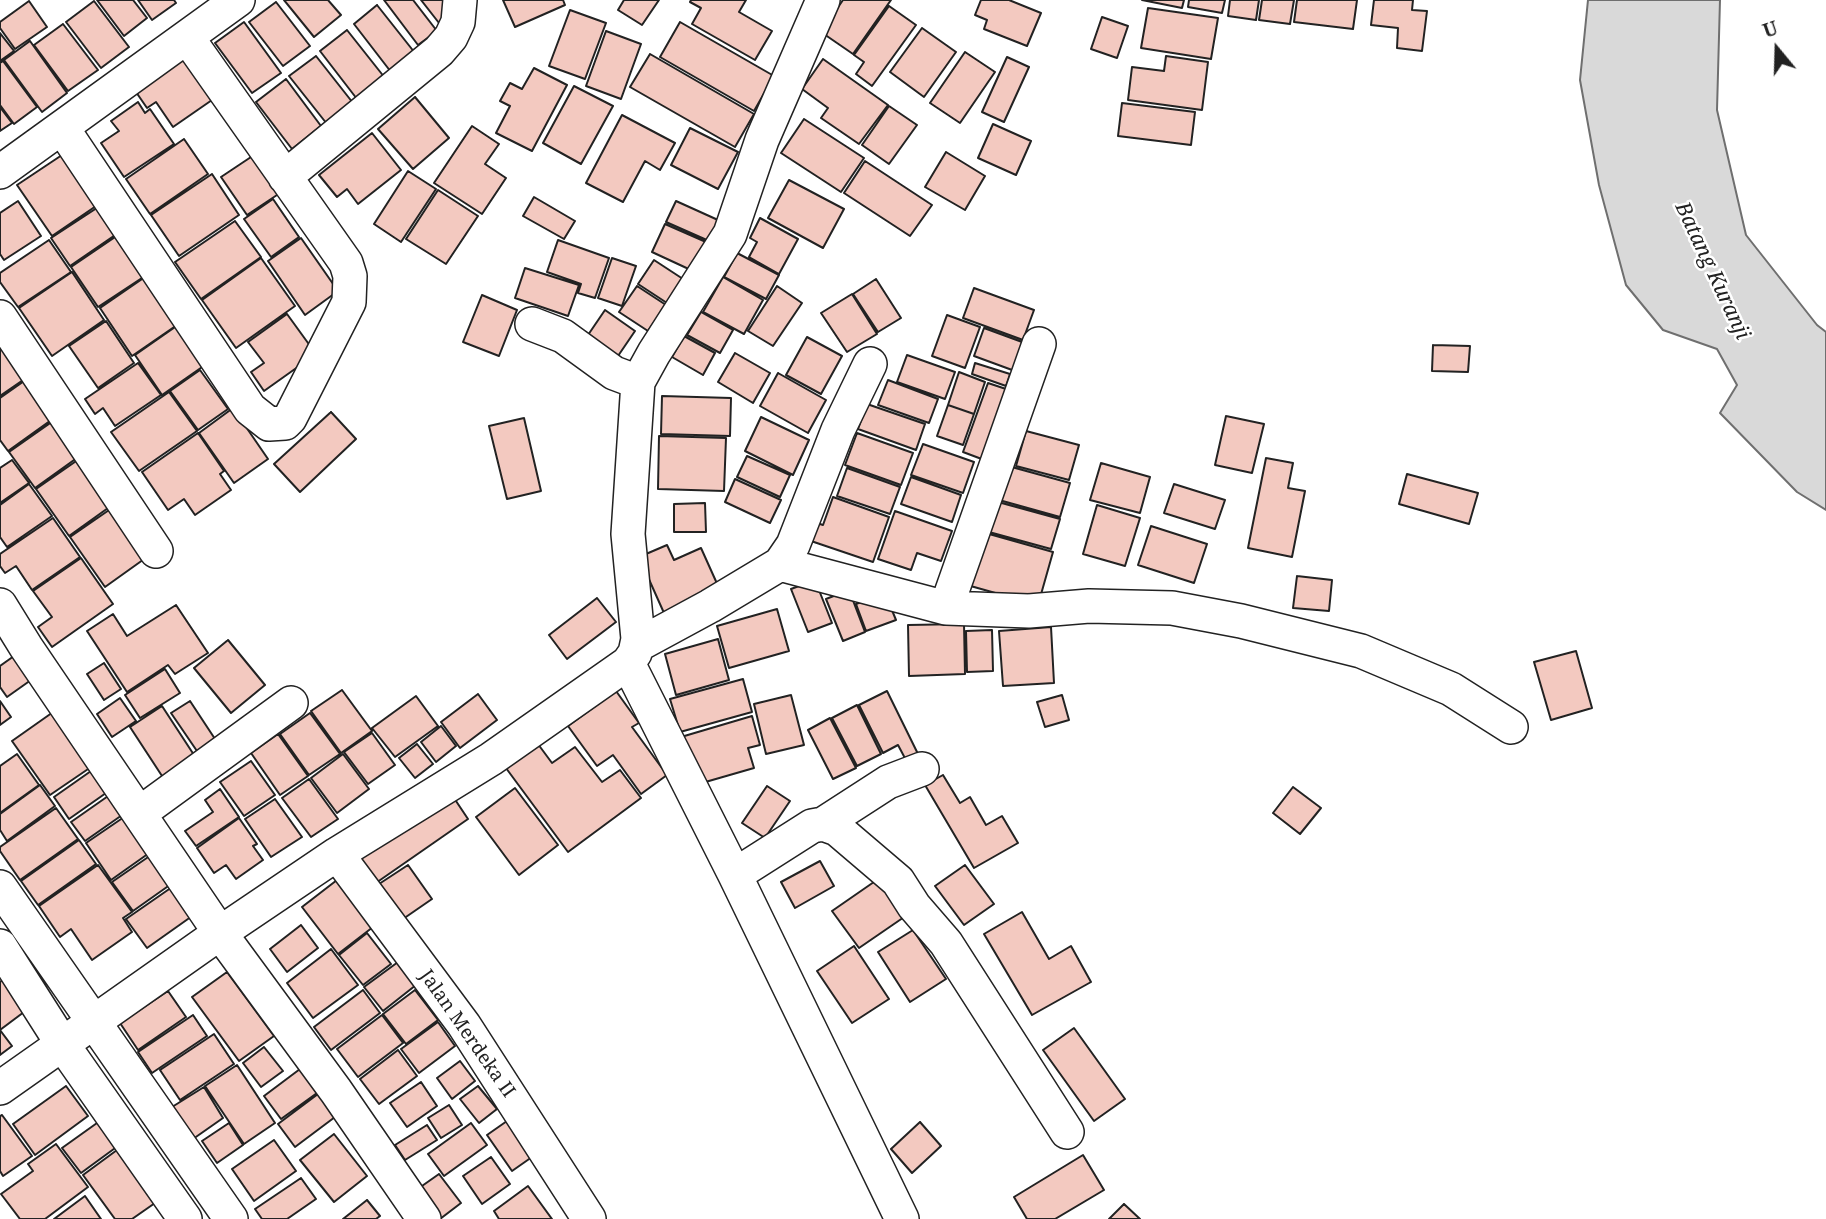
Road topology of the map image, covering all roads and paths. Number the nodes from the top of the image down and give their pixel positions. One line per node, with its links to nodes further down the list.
1 (238, 0): 4 (street)
2 (460, 0): 7 (street)
3 (823, 0): 12 (street)
4 (187, 37): 5 (street); 7 (street)
5 (63, 129): 6 (street); 7 (street)
6 (0, 172)
7 (285, 177)
8 (0, 317): 13 (street)
9 (532, 324): 12 (street)
10 (1040, 344): 16 (street)
11 (870, 364): 14 (street)
12 (638, 382): 17 (street)
13 (156, 551)
14 (780, 564): 16 (street); 17 (street)
15 (0, 605): 21 (street)
16 (946, 608): 19 (street)
17 (633, 654): 23 (street); 24 (street)
18 (291, 703): 21 (street)
19 (1511, 727)
20 (922, 769): 22 (street)
21 (140, 813): 26 (street)
22 (823, 824): 24 (street); 31 (street)
23 (337, 855): 26 (street); 36 (street, Jalan Merdeka II)
24 (735, 875): 37 (street)
25 (3, 899): 28 (street)
26 (220, 933): 28 (street); 35 (street)
27 (0, 946): 29 (street)
28 (95, 1022): 29 (street); 32 (street)
29 (63, 1045): 30 (street); 33 (street)
30 (0, 1088)
31 (1068, 1132)
32 (211, 1189): 33 (street); 34 (street)
33 (183, 1216)
34 (232, 1219)
35 (424, 1219)
36 (589, 1219)
37 (902, 1219)

